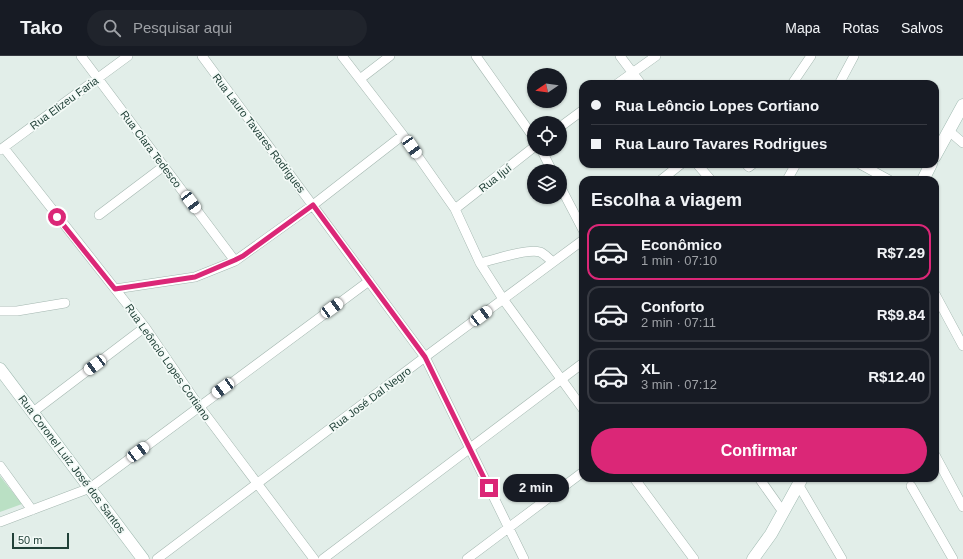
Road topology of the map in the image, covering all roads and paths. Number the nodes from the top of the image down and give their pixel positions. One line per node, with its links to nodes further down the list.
1 (81, 56): 14 (street, Rua Clara Tedesco)
2 (128, 56): 14 (street, Rua Elizeu Faria)
3 (202, 56): 38 (street, Rua Lauro Tavares Rodrigues)
4 (342, 56): 15 (street)
5 (390, 56): 15 (street)
6 (476, 56): 23 (street)
7 (620, 56): 13 (street)
8 (656, 56): 13 (street)
9 (805, 56): 12 (street)
10 (811, 56): 12 (street)
11 (854, 56): 19 (street)
12 (802, 70): 18 (street)
13 (633, 72): 16 (street); 17 (street)
14 (98, 79): 27 (street, Rua Elizeu Faria); 30 (street, Rua Clara Tedesco)
15 (360, 79): 25 (street)
16 (623, 80)
17 (638, 80)
18 (795, 80)
19 (841, 80)
20 (963, 105): 24 (main road)
21 (579, 113): 22 (street)
22 (567, 122)
23 (527, 128)
24 (949, 131): 26 (street); 28 (main road)
25 (403, 135): 38 (street); 39 (street)
26 (963, 143)
27 (2, 149): 47 (street, Rua Leôncio Lopes Cortiano)
28 (939, 149)
29 (527, 152): 39 (street, Rua Ijuí)
30 (164, 166): 40 (street); 43 (street, Rua Clara Tedesco)
31 (676, 168): 34 (street)
32 (700, 168): 35 (street)
33 (867, 168): 36 (street)
34 (665, 176)
35 (708, 176)
36 (882, 176)
37 (567, 199): 41 (street)
38 (313, 205): 43 (street); 46 (street, Rua Lauro Tavares Rodrigues)
39 (455, 209): 45 (street)
40 (99, 215)
41 (579, 222)
42 (579, 243): 44 (street, Rua José Dal Negro)
43 (235, 260): 47 (street)
44 (553, 262): 45 (street); 48 (street, Rua José Dal Negro)
45 (480, 263): 48 (street)
46 (369, 281): 54 (street, Rua Lauro Tavares Rodrigues); 59 (street)
47 (115, 289): 52 (street, Rua Leôncio Lopes Cortiano)
48 (503, 299): 54 (street, Rua José Dal Negro); 57 (street)
49 (939, 301): 53 (street)
50 (65, 303): 51 (street)
51 (0, 311)
52 (144, 327): 59 (street, Rua Leôncio Lopes Cortiano); 60 (street)
53 (963, 346)
54 (425, 357): 61 (street, Rua Lauro Tavares Rodrigues); 69 (street, Rua José Dal Negro)
55 (579, 366): 57 (street)
56 (0, 369): 60 (main road, Rua Coronel Luiz José dos Santos)
57 (560, 379): 58 (street); 61 (street)
58 (579, 404)
59 (199, 406): 69 (street, Rua Leôncio Lopes Cortiano); 71 (street)
60 (33, 412): 71 (main road, Rua Coronel Luiz José dos Santos)
61 (470, 449): 76 (street, Rua Lauro Tavares Rodrigues); 80 (street)
62 (939, 462): 72 (street)
63 (0, 466): 73 (street)
64 (579, 475): 76 (street)
65 (637, 482): 83 (street)
66 (762, 482): 74 (street)
67 (799, 482): 74 (main road)
68 (801, 482): 85 (street)
69 (257, 484): 78 (street, Rua José Dal Negro); 79 (street, Rua Leôncio Lopes Cortiano)
70 (911, 486): 86 (street)
71 (90, 488): 73 (street); 77 (main road, Rua Coronel Luiz José dos Santos)
72 (963, 507)
73 (32, 510): 75 (street)
74 (783, 512): 84 (main road)
75 (0, 522)
76 (509, 528): 81 (street); 82 (street, Rua Lauro Tavares Rodrigues)
77 (143, 559)
78 (157, 559)
79 (314, 559)
80 (323, 559)
81 (467, 559)
82 (524, 559)
83 (694, 559)
84 (753, 559)
85 (842, 559)
86 (953, 559)

